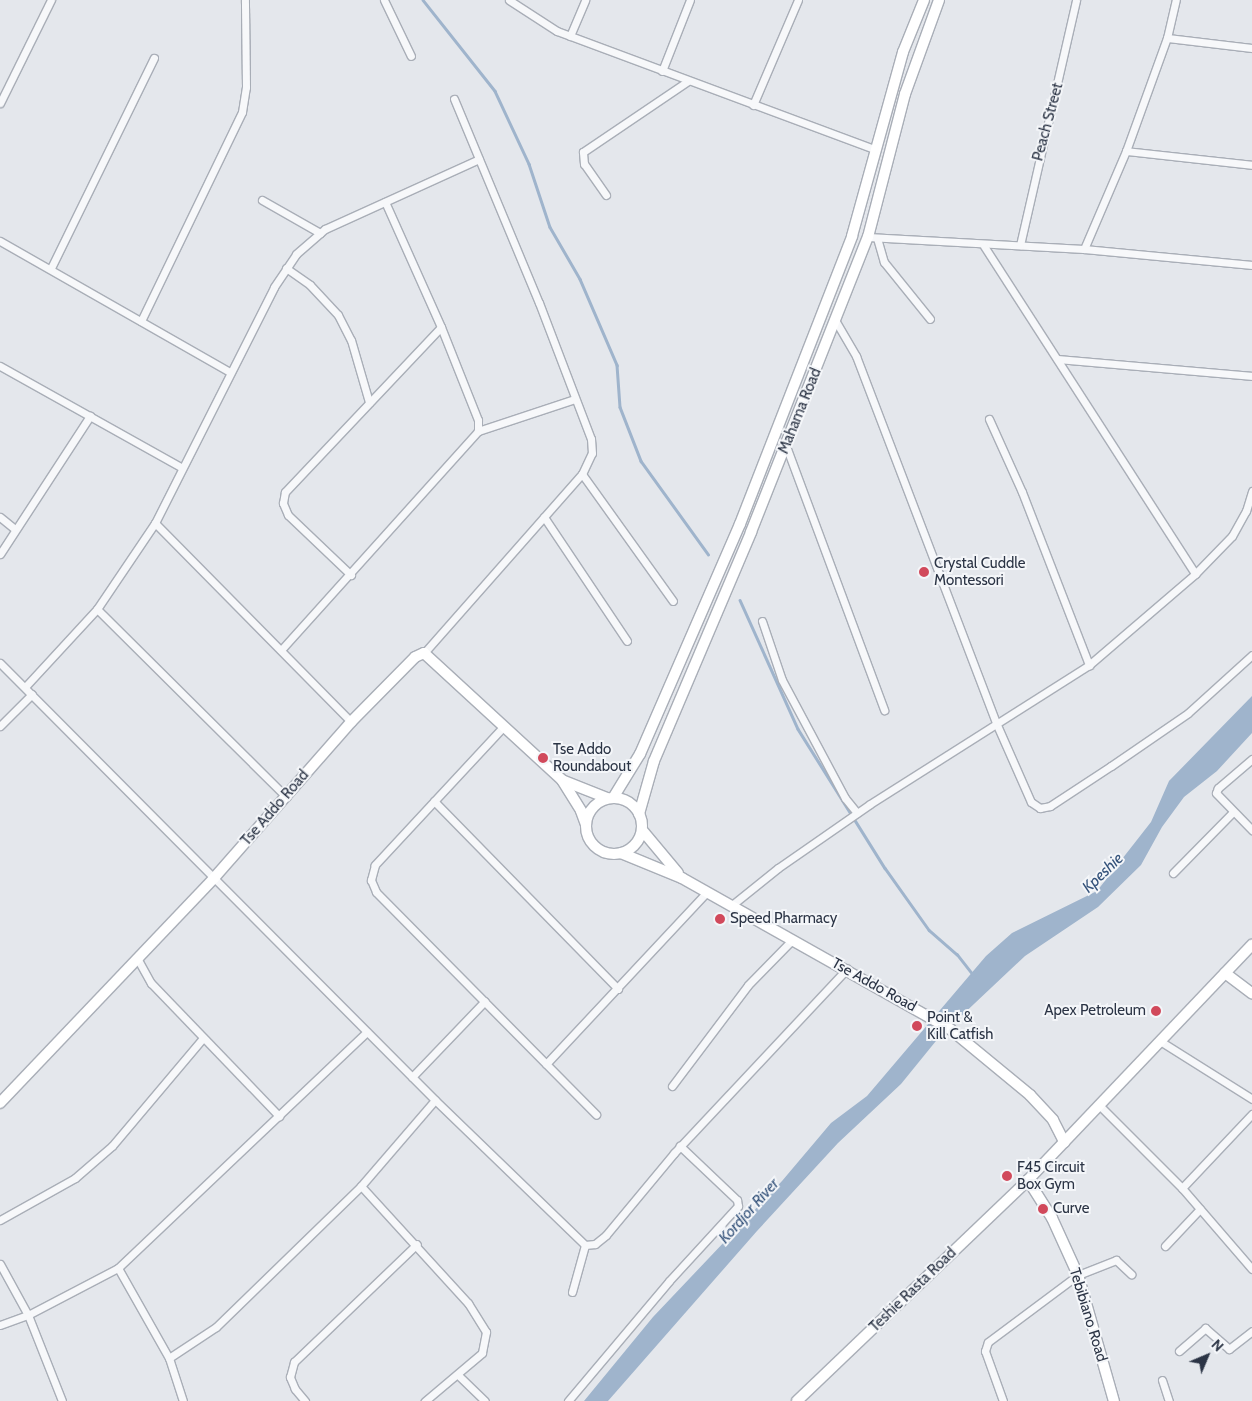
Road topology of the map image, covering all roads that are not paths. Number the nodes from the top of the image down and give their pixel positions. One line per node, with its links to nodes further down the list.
1 (52, 0): 20 (street)
2 (245, 0): 40 (street)
3 (384, 0): 15 (street)
4 (509, 0): 12 (street)
5 (585, 0): 12 (street)
6 (690, 0): 17 (street)
7 (798, 0): 21 (street)
8 (924, 0): 22 (street, Mahama Road)
9 (939, 0): 30 (street, Mahama Road)
10 (1076, 0): 32 (street, Peach Street)
11 (1176, 0): 13 (street)
12 (570, 36): 17 (street)
13 (1167, 38): 14 (street); 23 (street)
14 (1252, 48)
15 (411, 56)
16 (154, 58): 36 (street)
17 (662, 71): 18 (street)
18 (688, 81): 21 (street); 26 (street)
19 (454, 99): 24 (street)
20 (0, 103)
21 (753, 105): 22 (street)
22 (875, 149): 81 (street, Mahama Road)
23 (1126, 151): 25 (street); 34 (street)
24 (479, 159): 28 (street); 46 (street)
25 (1252, 164)
26 (606, 195)
27 (262, 200): 29 (street)
28 (385, 202): 29 (street); 41 (street)
29 (320, 233): 37 (street)
30 (872, 238): 33 (street); 38 (street); 39 (street, Mahama Road)
31 (0, 241): 36 (street)
32 (1020, 245): 33 (street); 34 (street)
33 (984, 246): 42 (street)
34 (1084, 250): 35 (street)
35 (1252, 265)
36 (51, 268): 40 (street)
37 (286, 268): 44 (street); 47 (street)
38 (930, 319)
39 (835, 320): 51 (street, Mahama Road); 75 (street)
40 (141, 322): 44 (street)
41 (441, 328): 47 (street); 50 (street)
42 (1058, 359): 45 (street); 60 (street)
43 (0, 366): 48 (street)
44 (230, 372): 52 (street)
45 (1252, 376)
46 (575, 399): 50 (street); 53 (street)
47 (369, 402): 61 (street)
48 (90, 416): 52 (street); 58 (street)
49 (989, 419): 70 (street)
50 (478, 431): 61 (street)
51 (786, 446): 73 (street); 85 (street, Mahama Road)
52 (181, 467): 57 (street)
53 (582, 474): 56 (street); 62 (street)
54 (1252, 491): 60 (street)
55 (0, 517): 58 (street)
56 (544, 517): 65 (street); 67 (street)
57 (155, 524): 63 (street); 66 (street)
58 (15, 529): 59 (street)
59 (0, 554)
60 (1195, 574): 70 (street)
61 (351, 575): 66 (street)
62 (673, 600)
63 (97, 609): 71 (street); 80 (street)
64 (762, 621): 83 (street)
65 (627, 641)
66 (281, 650): 74 (street)
67 (424, 653): 74 (street, Tse Addo Road); 77 (street)
68 (1252, 655): 75 (street)
69 (0, 663): 71 (street)
70 (1089, 665): 75 (street)
71 (25, 687): 72 (street)
72 (32, 694): 76 (street); 91 (street)
73 (884, 710)
74 (351, 722): 80 (street, Tse Addo Road)
75 (997, 725): 83 (street)
76 (0, 726)
77 (504, 726): 79 (street); 82 (street)
78 (1252, 759): 84 (street)
79 (562, 780): 81 (street); 86 (street)
80 (286, 797): 91 (street, Tse Addo Road)
81 (610, 798): 85 (street); 86 (street)
82 (434, 801): 100 (street); 102 (street)
83 (857, 813): 94 (street)
84 (1232, 813): 88 (street); 90 (street)
85 (639, 814): 87 (street)
86 (586, 825): 89 (street)
87 (642, 830): 89 (street); 92 (street, Tse Addo Road)
88 (1252, 830)
89 (621, 853): 92 (street, Tse Addo Road)
90 (1173, 873)
91 (214, 878): 97 (street, Tse Addo Road); 103 (street)
92 (682, 878): 93 (street, Tse Addo Road)
93 (707, 892): 94 (street, Tse Addo Road); 100 (street)
94 (732, 905): 95 (street, Tse Addo Road)
95 (792, 939): 98 (street, Tse Addo Road); 108 (street)
96 (1252, 945): 99 (street, Teshie Rasta Road)
97 (137, 958): 104 (street); 111 (street, Tse Addo Road)
98 (847, 970): 116 (street, Tse Addo Road); 117 (street)
99 (1225, 973): 101 (street); 105 (street, Teshie Rasta Road)
100 (618, 989): 106 (street)
101 (1252, 993)
102 (485, 1001): 106 (street); 107 (street)
103 (367, 1032): 107 (street); 115 (street)
104 (203, 1038): 115 (street); 122 (street)
105 (1160, 1041): 109 (street); 112 (street, Teshie Rasta Road)
106 (546, 1064): 113 (street)
107 (412, 1077): 110 (street)
108 (672, 1086)
109 (1252, 1099)
110 (435, 1100): 119 (street); 124 (street)
111 (0, 1103)
112 (1100, 1106): 116 (street, Teshie Rasta Road); 120 (street)
113 (596, 1114)
114 (1252, 1114): 120 (street)
115 (279, 1116): 127 (street)
116 (1064, 1142): 118 (street, Teshie Rasta Road)
117 (680, 1146): 124 (street); 144 (street)
118 (1028, 1180): 130 (street, Tebibiano Road); 145 (street, Teshie Rasta Road)
119 (361, 1186): 123 (street); 136 (street)
120 (1182, 1188): 121 (street)
121 (1200, 1209): 125 (street); 128 (street)
122 (0, 1220)
123 (416, 1244): 137 (street); 141 (street)
124 (585, 1245): 131 (street)
125 (1166, 1246)
126 (0, 1264): 132 (street)
127 (118, 1268): 132 (street); 136 (street)
128 (1252, 1269)
129 (1131, 1274): 130 (street)
130 (1078, 1275): 146 (street); 147 (street, Tebibiano Road)
131 (572, 1292)
132 (28, 1315): 133 (street); 139 (street)
133 (0, 1325)
134 (1252, 1331): 135 (street)
135 (1178, 1351)
136 (169, 1358): 140 (street)
137 (458, 1375): 142 (street); 143 (street)
138 (1162, 1380): 148 (street)
139 (62, 1401)
140 (183, 1401)
141 (305, 1401)
142 (425, 1401)
143 (485, 1401)
144 (568, 1401)
145 (797, 1401)
146 (1003, 1401)
147 (1114, 1401)
148 (1169, 1401)

